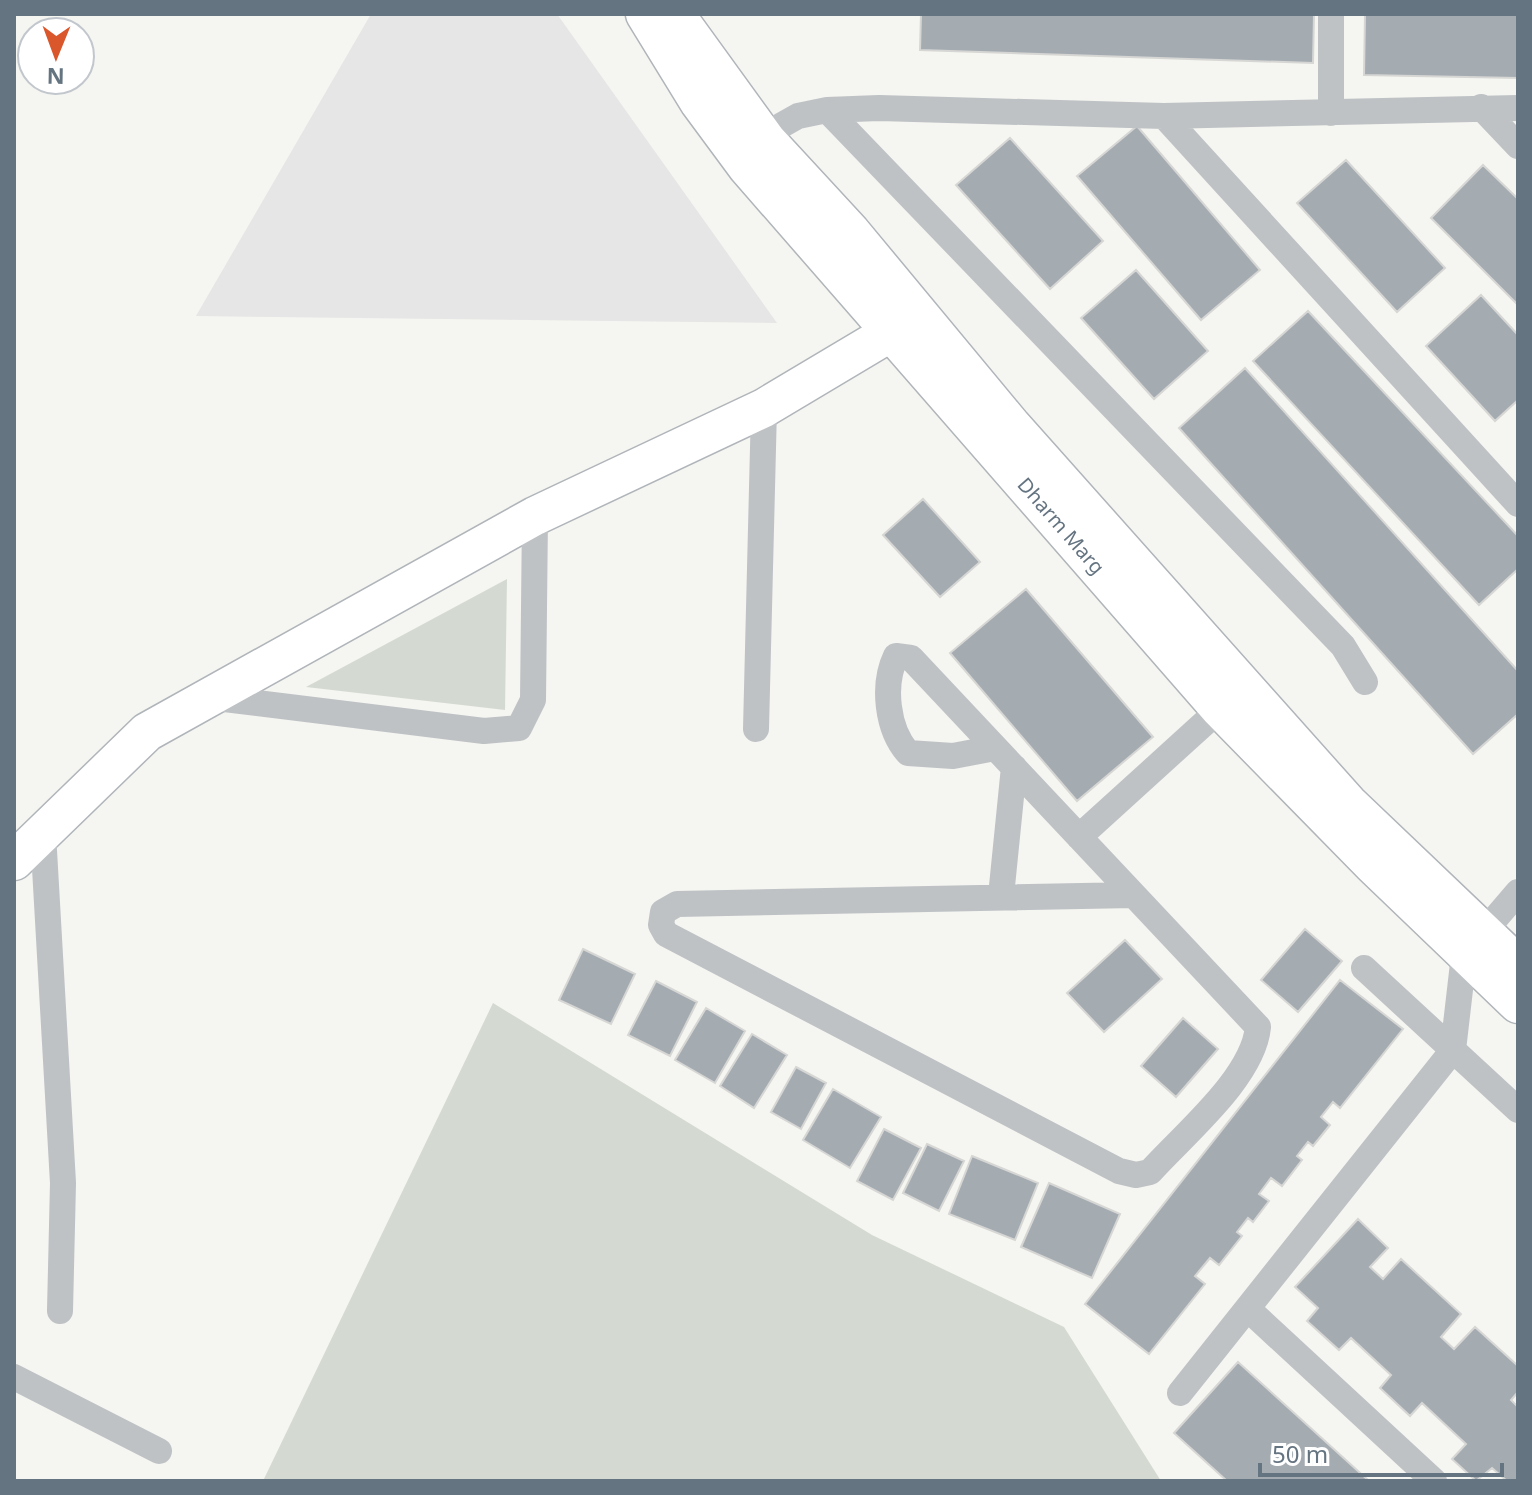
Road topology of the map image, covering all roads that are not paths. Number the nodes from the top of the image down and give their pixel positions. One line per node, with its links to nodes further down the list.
1 (645, 14): 11 (main road, Dharm Marg)
2 (675, 14): 9 (main road, Dharm Marg)
3 (1331, 14): 7 (street)
4 (1481, 107): 5 (street); 7 (street); 10 (street)
5 (1518, 108)
6 (827, 110): 8 (street); 9 (street); 15 (street)
7 (1331, 113): 8 (street)
8 (1164, 116): 13 (street)
9 (767, 141): 27 (main road, Dharm Marg)
10 (1518, 146)
11 (893, 331): 12 (main road); 17 (main road, Dharm Marg)
12 (764, 408): 14 (main road); 18 (street)
13 (1518, 504)
14 (535, 516): 16 (main road); 16 (street)
15 (1365, 682)
16 (207, 696): 21 (main road)
17 (1220, 709): 22 (street); 27 (main road, Dharm Marg)
18 (756, 729)
19 (995, 748): 19 (street); 20 (street)
20 (1014, 767): 22 (street); 26 (street)
21 (43, 833): 23 (main road); 34 (street)
22 (1079, 837): 25 (street)
23 (14, 861)
24 (1518, 892): 27 (street)
25 (1134, 895): 26 (street); 26 (street)
26 (1001, 896)
27 (1474, 943): 28 (main road, Dharm Marg); 30 (main road, Dharm Marg); 31 (street)
28 (1518, 965)
29 (1364, 968): 31 (street)
30 (1518, 1004)
31 (1453, 1050): 32 (street); 33 (street)
32 (1518, 1110)
33 (1248, 1309): 36 (street); 38 (street)
34 (60, 1311)
35 (14, 1377): 37 (street)
36 (1180, 1393)
37 (159, 1451)
38 (1434, 1481)

